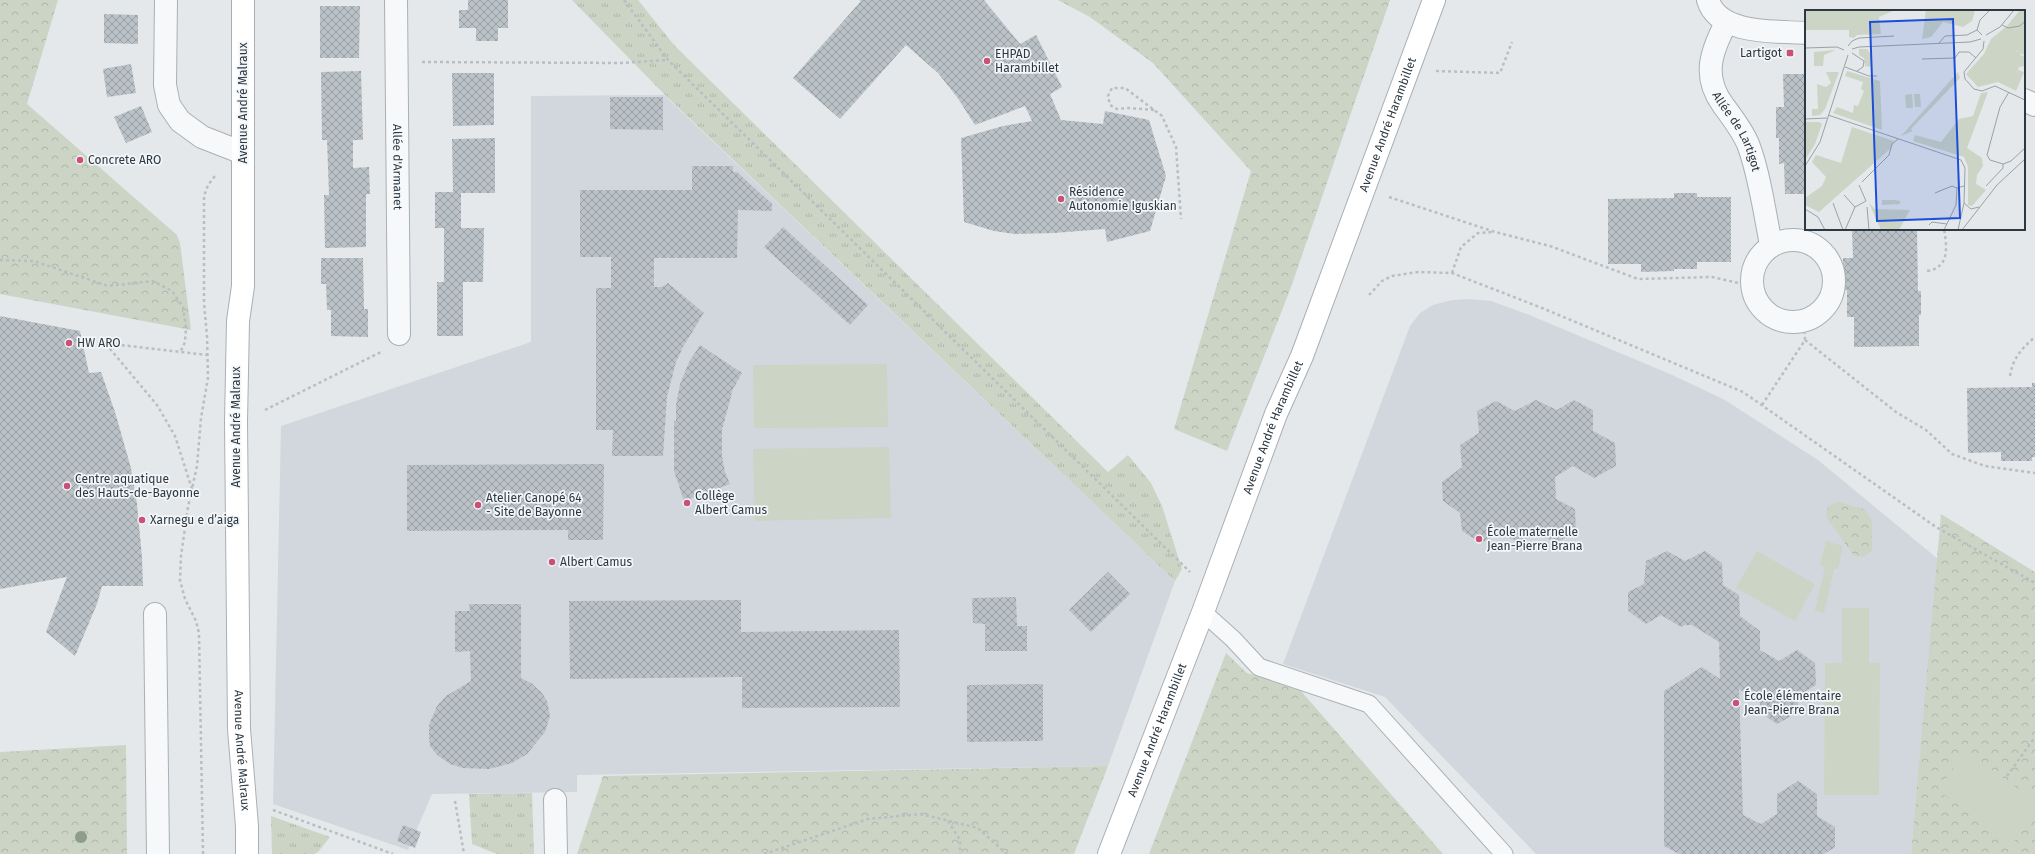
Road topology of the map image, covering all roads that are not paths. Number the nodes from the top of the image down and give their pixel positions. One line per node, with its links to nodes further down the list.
1 (166, 0): 10 (street)
2 (242, 0): 10 (street, Avenue André Malraux)
3 (396, 0): 12 (street, Allée d'Armanet)
4 (1434, 0): 13 (street, Avenue André Harambillet)
5 (1708, 0): 6 (street)
6 (1726, 23): 7 (street); 11 (street, Allée de Lartigot)
7 (1805, 33)
8 (2025, 100): 9 (street)
9 (2035, 105)
10 (243, 153): 17 (street, Avenue André Malraux)
11 (1771, 245): 11 (street)
12 (399, 334)
13 (1203, 612): 19 (street, Avenue André Harambillet); 20 (lane)
14 (155, 614): 16 (street)
15 (555, 800): 18 (street)
16 (158, 854)
17 (247, 854)
18 (556, 854)
19 (1109, 854)
20 (1504, 854)

